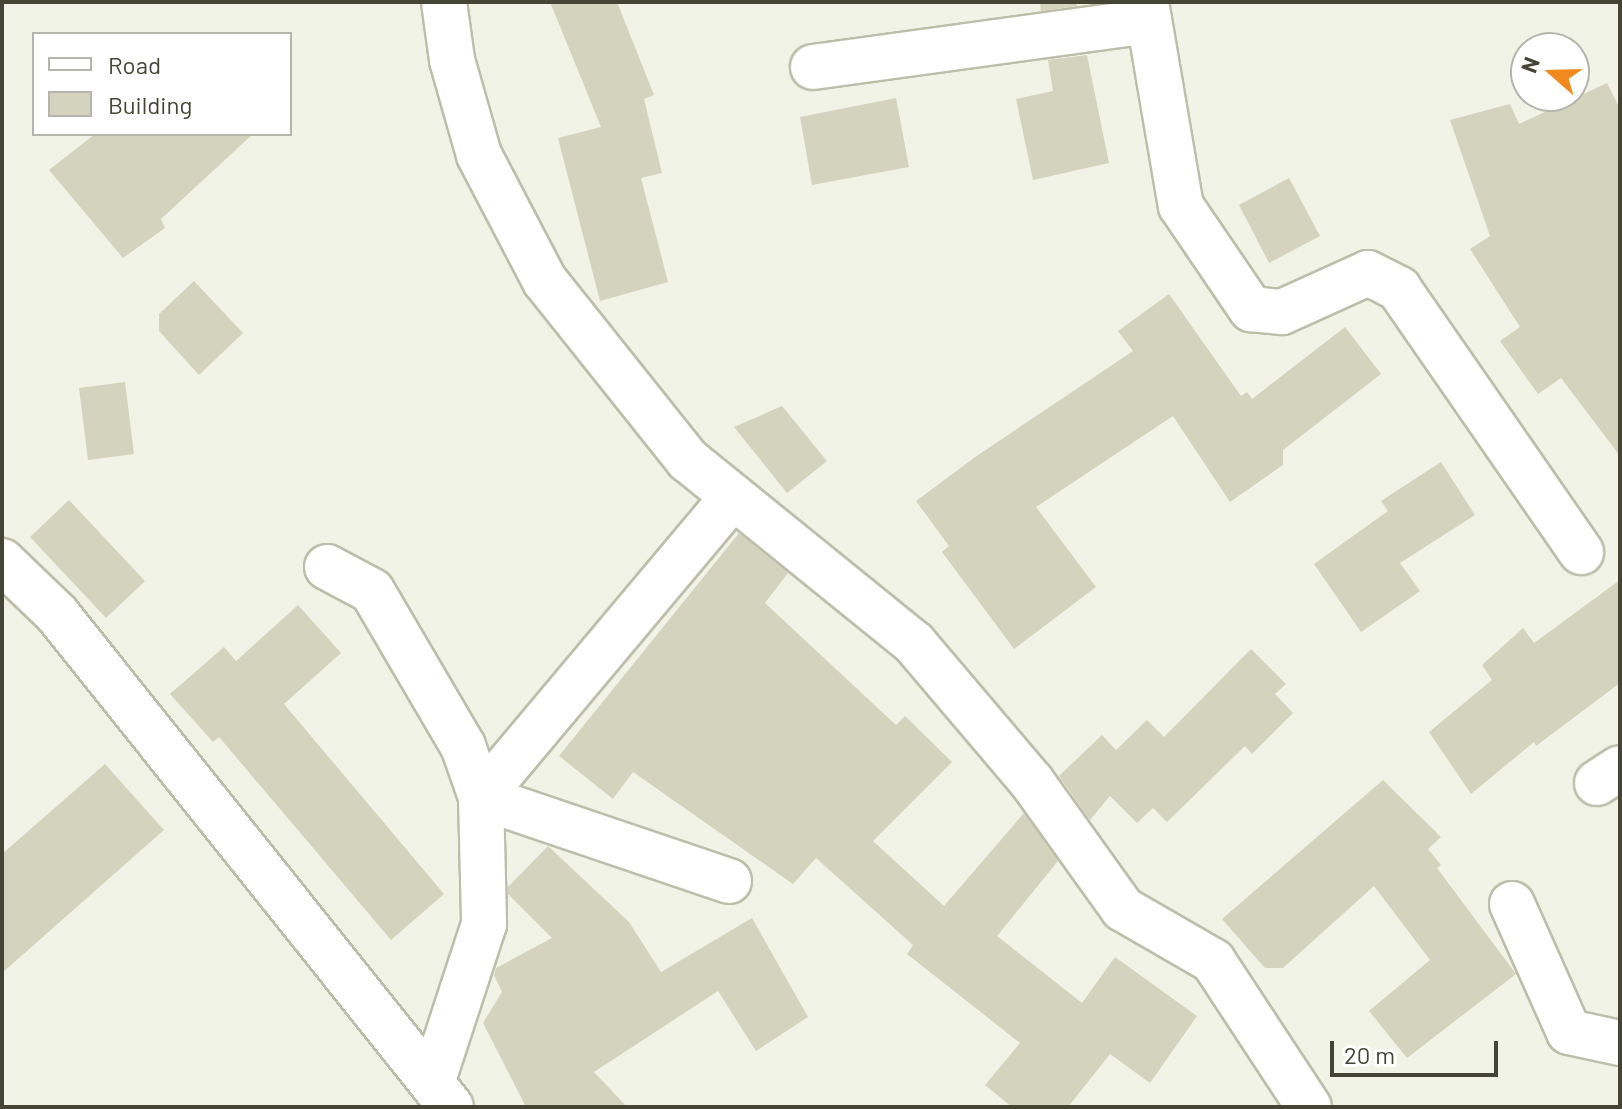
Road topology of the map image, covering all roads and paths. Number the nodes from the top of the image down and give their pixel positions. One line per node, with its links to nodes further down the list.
1 (444, 2): 4 (street)
2 (1148, 12): 3 (street); 5 (street)
3 (813, 67)
4 (733, 497): 8 (street); 13 (street)
5 (1581, 552)
6 (2, 561): 12 (street)
7 (327, 567): 8 (street)
8 (481, 797): 9 (street); 12 (street)
9 (729, 881)
10 (1512, 904): 11 (street)
11 (1620, 1043)
12 (442, 1093)
13 (1309, 1107)

